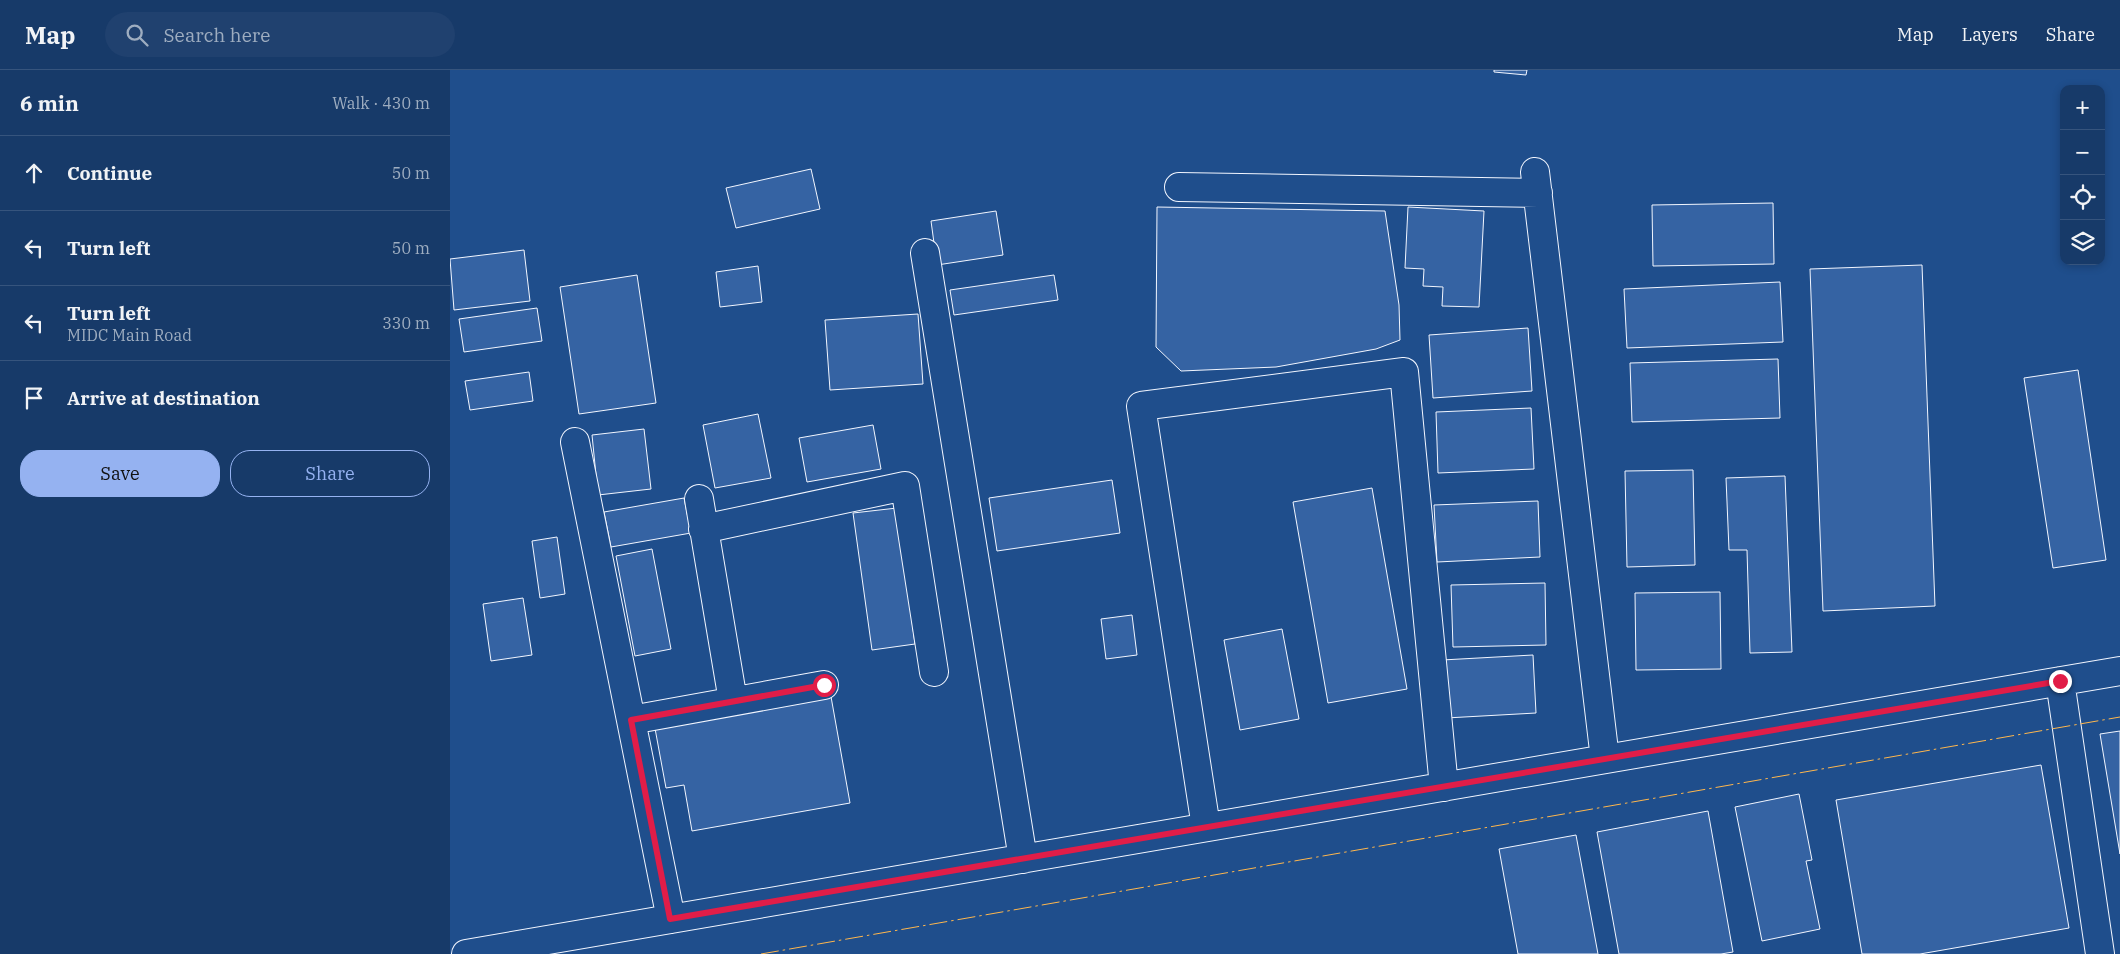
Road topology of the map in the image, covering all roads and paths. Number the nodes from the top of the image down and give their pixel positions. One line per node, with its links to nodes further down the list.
1 (1179, 187): 12 (street)
2 (925, 253): 15 (street)
3 (575, 442): 11 (street)
4 (699, 499): 5 (street)
5 (704, 529): 7 (street); 10 (street)
6 (2120, 671): 8 (street)
7 (934, 672)
8 (2060, 681): 12 (street); 18 (street)
9 (824, 685): 10 (street)
10 (733, 701): 11 (street)
11 (631, 720): 16 (street)
12 (1605, 759): 13 (street)
13 (1444, 787): 14 (street); 14 (street)
14 (1206, 827): 15 (street)
15 (1023, 859): 16 (street)
16 (670, 919): 17 (street)
17 (466, 954)
18 (2100, 954)

